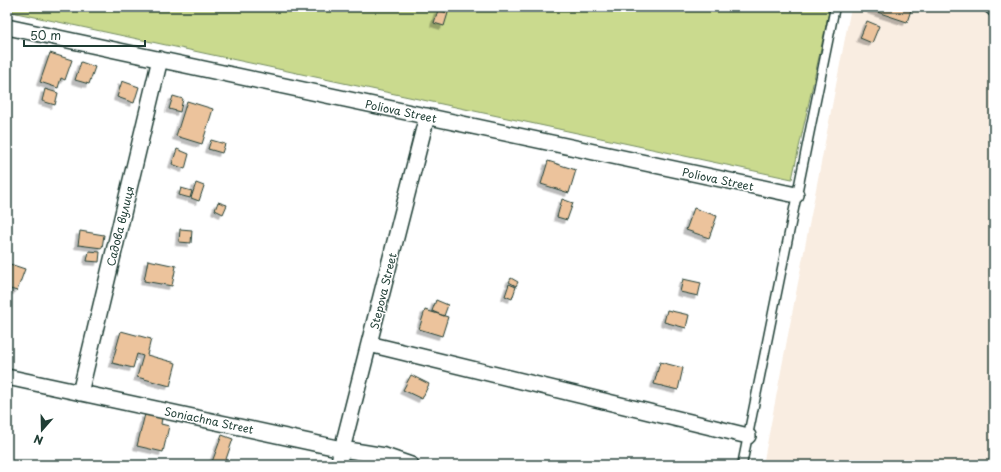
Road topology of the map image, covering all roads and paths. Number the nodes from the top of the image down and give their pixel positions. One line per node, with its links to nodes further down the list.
1 (835, 7): 7 (lane)
2 (987, 7): 3 (lane)
3 (994, 13)
4 (7, 27): 5 (street, Poliova Street)
5 (160, 59): 6 (street, Poliova Street); 10 (street, Садова вулиця)
6 (427, 116): 7 (street, Poliova Street); 8 (street, Stepova Street)
7 (796, 195): 11 (lane)
8 (369, 344): 11 (street); 12 (street, Stepova Street)
9 (7, 377): 10 (street, Soniachna Street)
10 (80, 392): 12 (street, Soniachna Street)
11 (748, 436): 15 (lane)
12 (342, 449): 13 (street, Stepova Street); 14 (street, Soniachna Street)
13 (338, 465)
14 (411, 465)
15 (742, 465)

